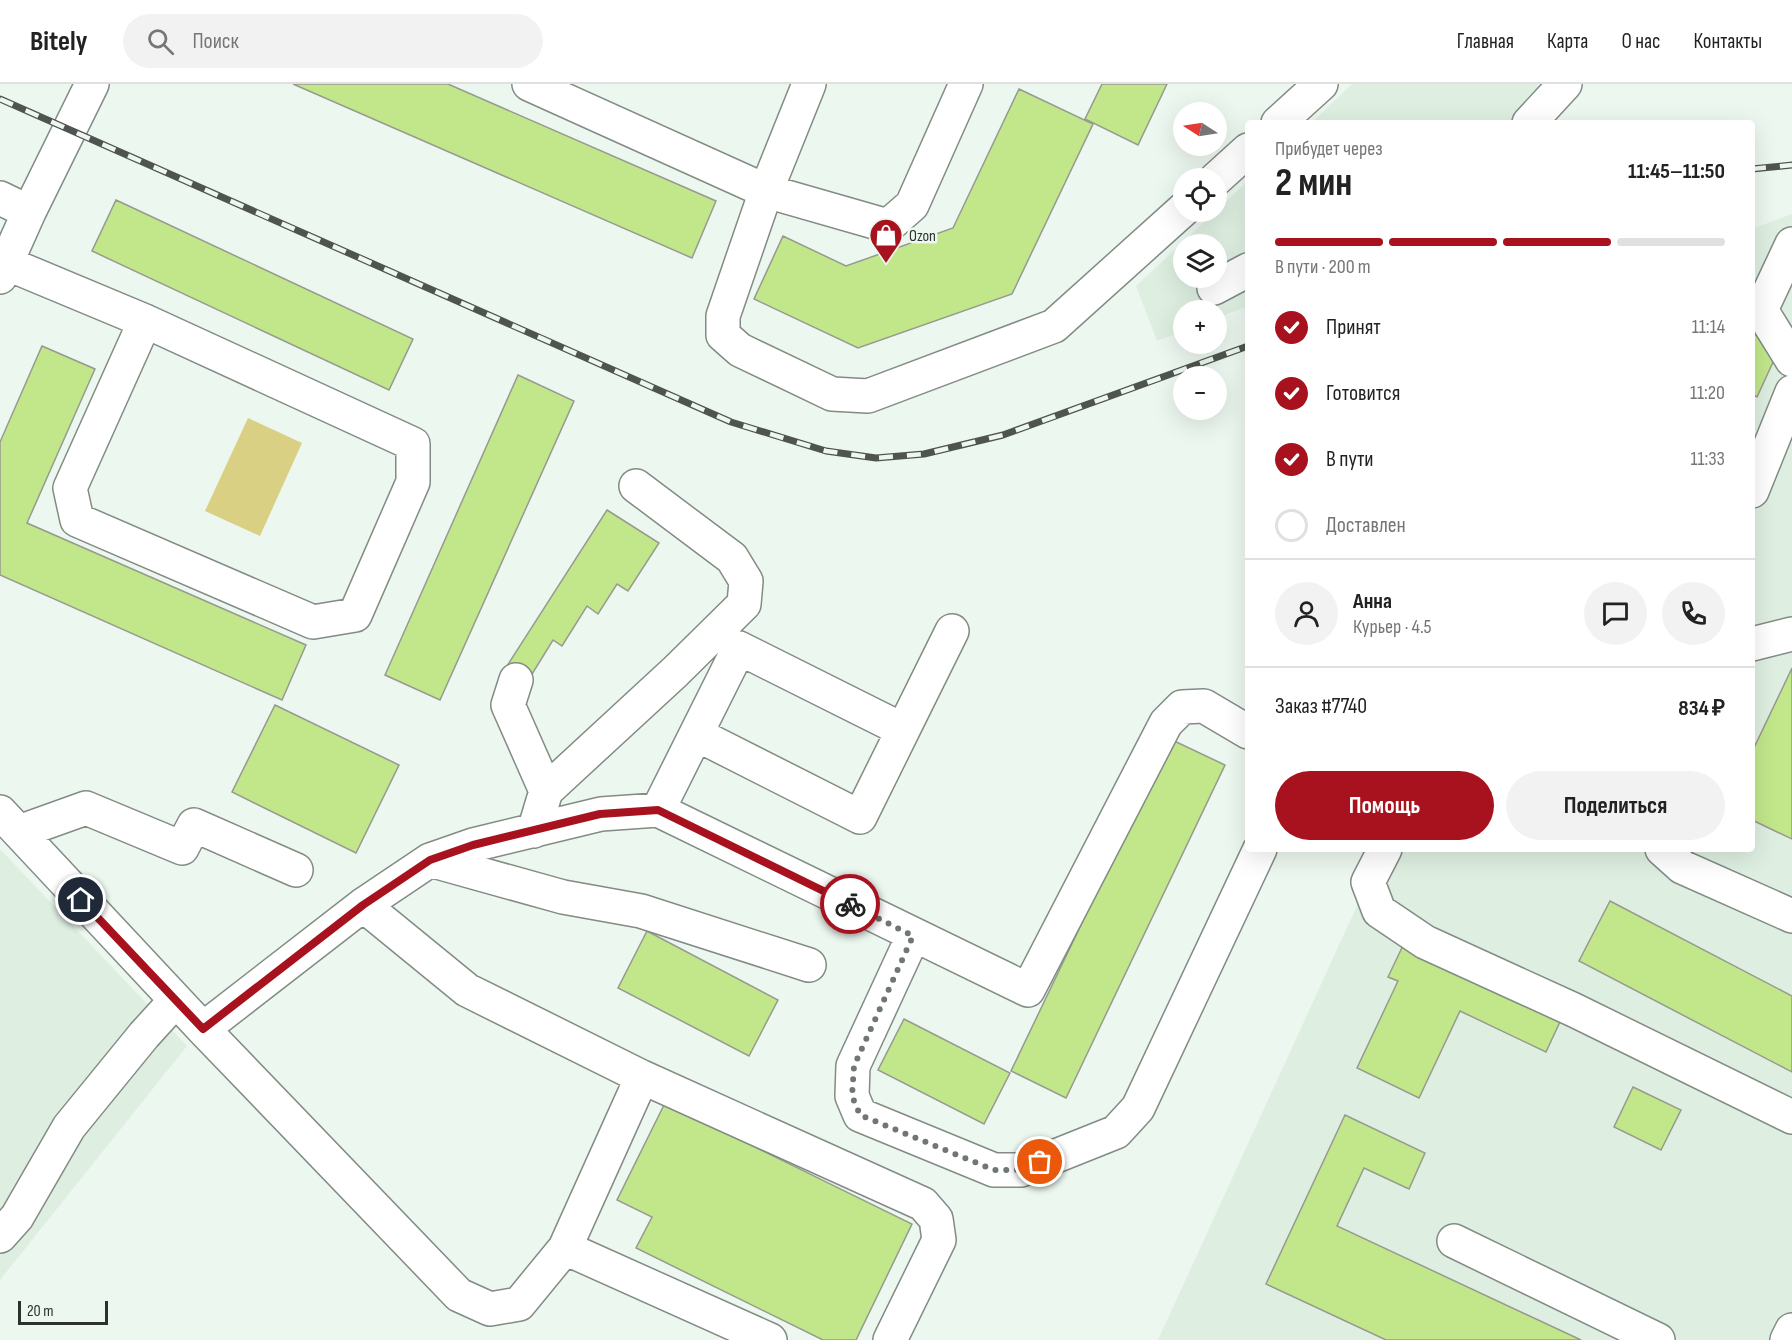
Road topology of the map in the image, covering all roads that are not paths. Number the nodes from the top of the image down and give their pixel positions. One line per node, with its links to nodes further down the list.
1 (92, 84): 13 (lane)
2 (529, 84): 11 (lane)
3 (809, 84): 11 (lane)
4 (966, 84): 11 (lane)
5 (1321, 84): 7 (lane)
6 (1565, 84): 8 (lane)
7 (1281, 120)
8 (1532, 120)
9 (1245, 153): 10 (lane)
10 (1227, 169)
11 (766, 191): 14 (lane)
12 (0, 198): 13 (lane)
13 (29, 212): 16 (lane)
14 (1173, 219)
15 (1792, 244): 19 (lane)
16 (3, 270): 20 (lane)
17 (1245, 272): 18 (lane)
18 (1227, 281)
19 (1757, 309): 21 (lane)
20 (145, 321): 20 (lane)
21 (1792, 360)
22 (1792, 392): 23 (lane)
23 (1755, 484)
24 (636, 486): 32 (lane)
25 (952, 631): 29 (lane)
26 (1792, 634): 27 (lane)
27 (1755, 643)
28 (516, 680): 32 (lane)
29 (903, 730): 31 (lane); 31 (lane)
30 (1245, 730): 43 (lane)
31 (696, 734): 33 (lane)
32 (546, 790): 35 (lane)
33 (658, 810): 35 (lane); 43 (lane)
34 (9, 822): 40 (lane); 45 (lane)
35 (534, 831): 39 (lane)
36 (1259, 852): 43 (lane)
37 (1383, 852): 48 (lane)
38 (1665, 852): 42 (lane)
39 (430, 860): 41 (lane); 44 (lane)
40 (296, 870)
41 (363, 905): 46 (lane); 47 (lane)
42 (1792, 916)
43 (913, 936)
44 (809, 965)
45 (175, 1001): 46 (lane); 49 (lane)
46 (203, 1029): 51 (lane)
47 (642, 1077): 51 (lane); 54 (lane)
48 (1792, 1117)
49 (0, 1236)
50 (1454, 1241): 55 (lane)
51 (565, 1248): 53 (lane)
52 (1792, 1330): 56 (lane)
53 (770, 1340)
54 (890, 1340)
55 (1658, 1340)
56 (1787, 1340)

